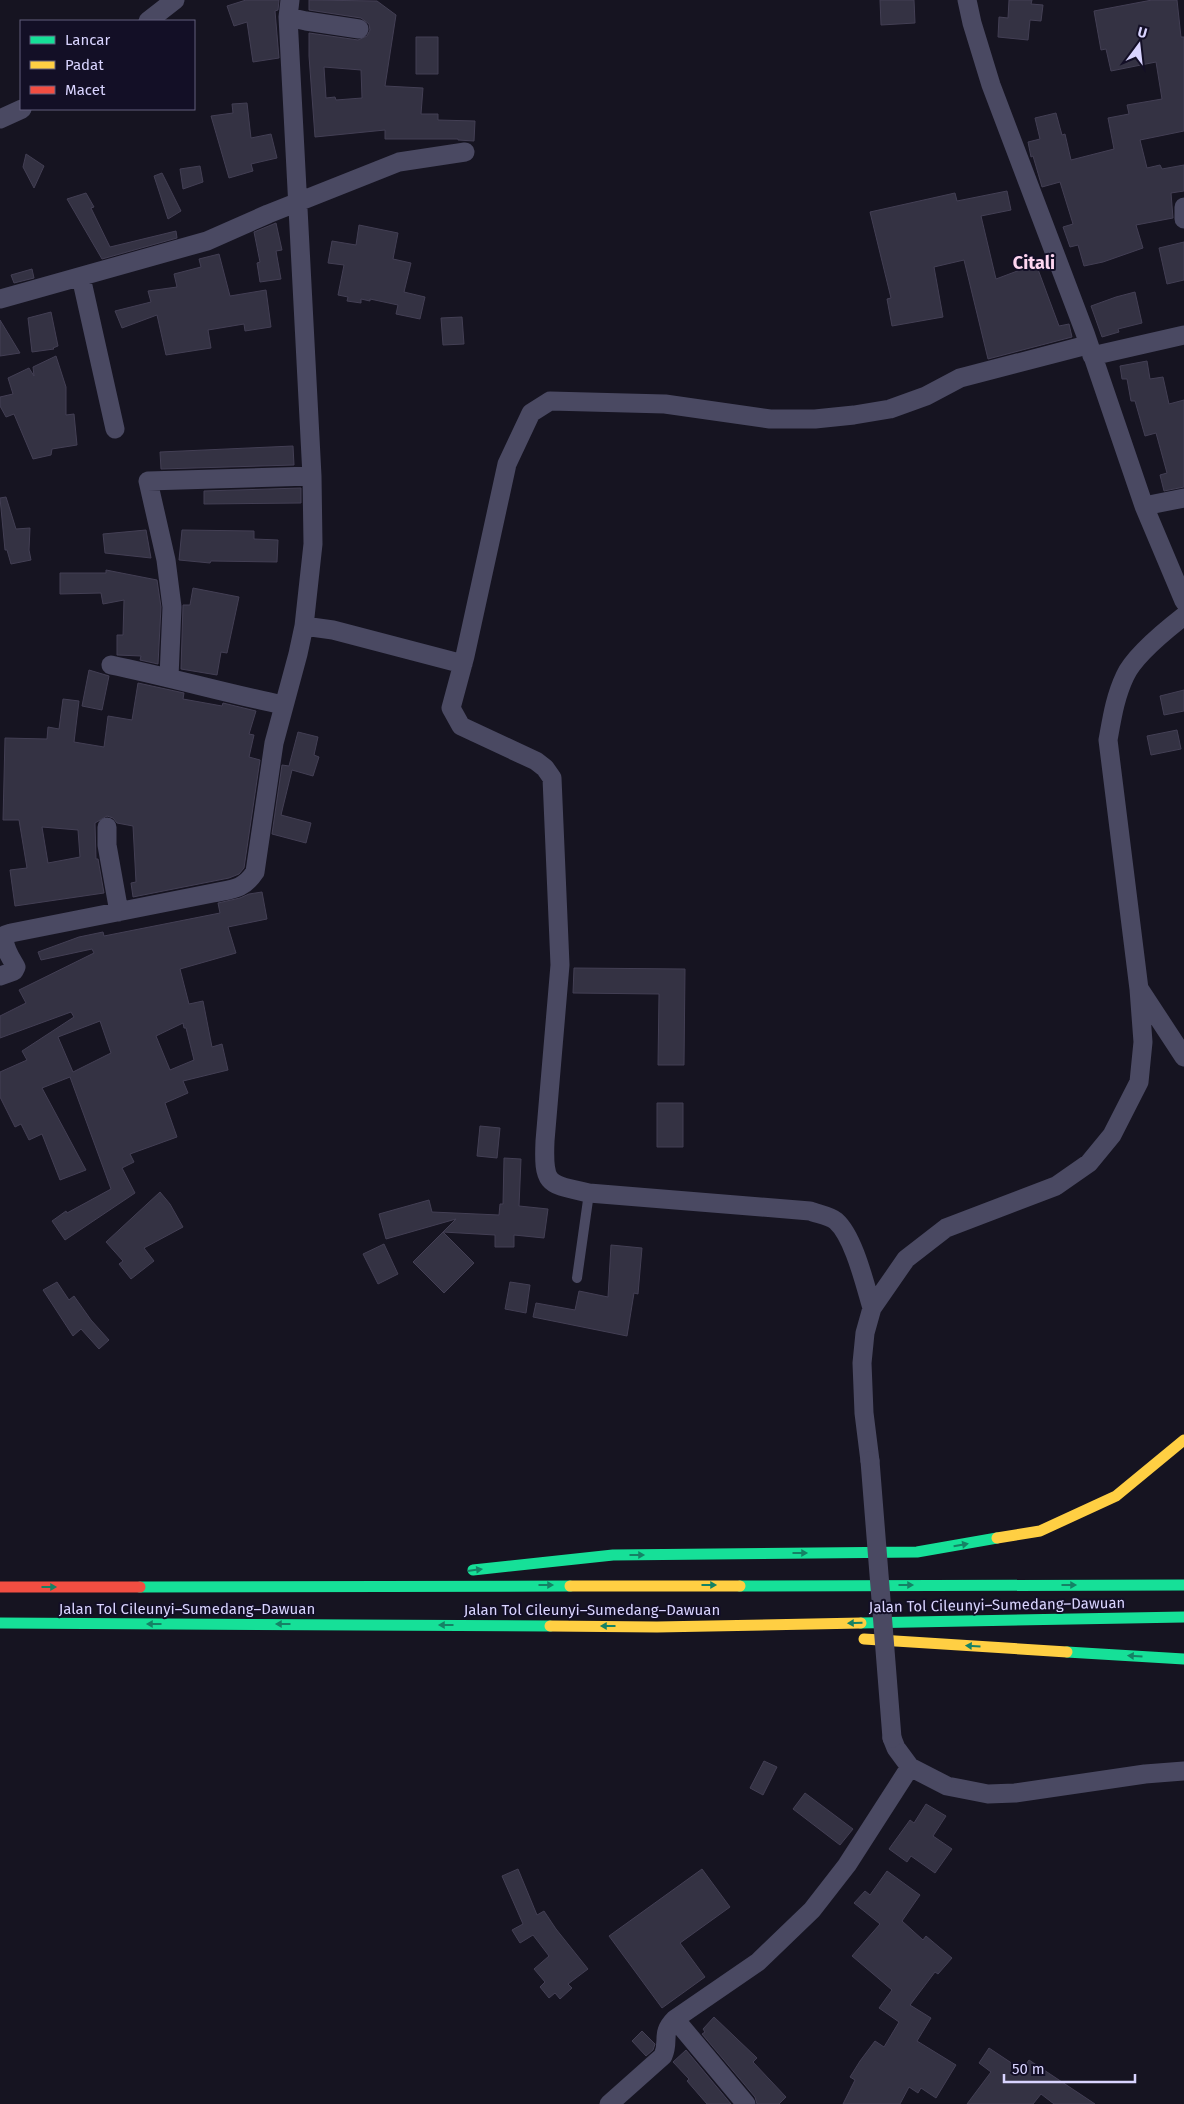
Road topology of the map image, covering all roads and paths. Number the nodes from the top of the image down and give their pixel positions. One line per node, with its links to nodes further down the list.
1 (175, 0): 4 (street)
2 (967, 0): 15 (street)
3 (289, 8): 5 (street); 9 (street)
4 (149, 20)
5 (359, 30)
6 (20, 110): 7 (street)
7 (0, 120)
8 (465, 152): 9 (street)
9 (299, 202): 12 (street); 17 (street)
10 (1184, 207): 11 (street)
11 (1184, 218)
12 (81, 277): 13 (street); 16 (street)
13 (0, 299)
14 (1184, 335): 15 (street)
15 (1090, 350): 19 (street); 23 (street)
16 (114, 429)
17 (312, 476): 22 (street); 25 (street)
18 (1184, 498): 19 (street)
19 (1144, 506): 20 (street)
20 (1184, 601)
21 (1184, 616): 30 (street)
22 (304, 626): 23 (street); 26 (street)
23 (463, 664): 32 (street)
24 (110, 665): 25 (street)
25 (169, 677): 26 (street)
26 (283, 705): 28 (street)
27 (107, 827): 28 (street)
28 (119, 912): 29 (street)
29 (0, 976)
30 (1139, 989): 31 (street); 34 (street)
31 (1184, 1057)
32 (589, 1193): 33 (lane); 34 (street)
33 (577, 1278)
34 (872, 1308): 47 (street, bridge)
35 (1184, 1440): 36 (highway, one-way to 35)
36 (457, 1572)
37 (438, 1574): 39 (highway)
38 (1184, 1585): 39 (highway, Jalan Tol Cileunyi–Sumedang–Dawuan, one-way to 38)
39 (340, 1586): 40 (highway, Jalan Tol Cileunyi–Sumedang–Dawuan, one-way to 39)
40 (0, 1587)
41 (1184, 1617): 43 (highway, Jalan Tol Cileunyi–Sumedang–Dawuan, one-way to 43)
42 (0, 1622): 43 (highway, Jalan Tol Cileunyi–Sumedang–Dawuan, one-way to 42)
43 (657, 1627): 44 (highway)
44 (806, 1636)
45 (856, 1639): 46 (highway, one-way to 45)
46 (1184, 1659)
47 (910, 1767): 48 (street); 49 (street)
48 (1184, 1771)
49 (675, 2019): 50 (street); 51 (street)
50 (609, 2104)
51 (746, 2104)

